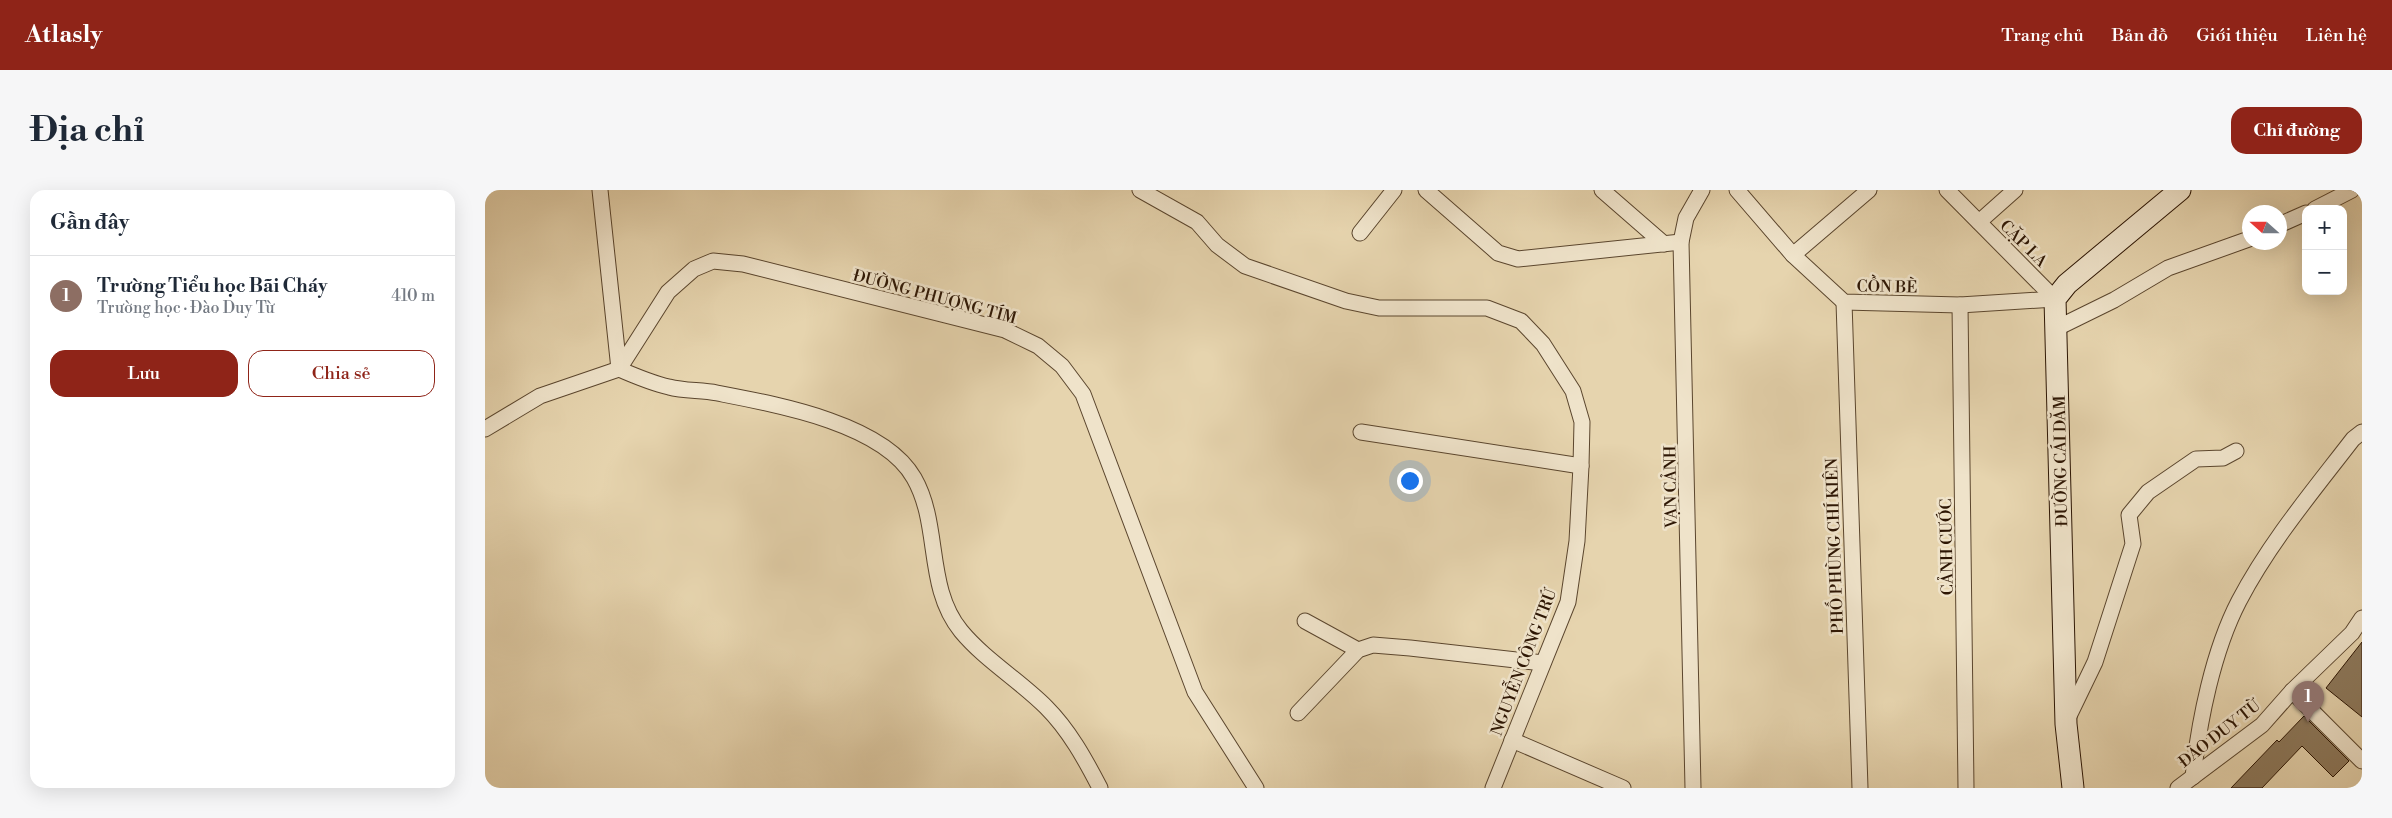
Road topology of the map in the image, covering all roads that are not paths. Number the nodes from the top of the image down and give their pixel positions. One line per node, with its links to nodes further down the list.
1 (600, 190): 26 (street)
2 (1141, 190): 31 (street, NGUYỄN CÔNG TRỨ)
3 (1394, 190): 17 (street)
4 (1426, 190): 20 (street)
5 (1602, 190): 20 (street)
6 (1702, 190): 18 (street, VẠN CẢNH)
7 (1737, 190): 21 (street, CỒN BÈ)
8 (1869, 190): 21 (street)
9 (1947, 190): 16 (street, CẶP LA)
10 (2015, 190): 16 (street)
11 (2180, 190): 22 (street)
12 (2352, 190): 13 (street)
13 (2323, 205)
14 (2302, 215): 15 (street)
15 (2287, 221)
16 (1979, 222): 22 (street, CẶP LA)
17 (1361, 234)
18 (1681, 242): 20 (street); 46 (street, VẠN CẢNH)
19 (2242, 242): 25 (street)
20 (1663, 244)
21 (1793, 255): 23 (street, CỒN BÈ)
22 (2055, 299): 24 (street, CỒN BÈ); 25 (street, ĐƯỜNG CÁI DĂM)
23 (1843, 302): 24 (street, CỒN BÈ); 47 (street, PHỐ PHÙNG CHÍ KIÊN)
24 (1960, 305): 48 (street, CẢNH CƯỚC)
25 (2057, 328): 38 (street, ĐƯỜNG CÁI DĂM)
26 (619, 369): 27 (street); 42 (street); 43 (street, ĐƯỜNG PHƯỢNG TÍM)
27 (485, 429)
28 (1361, 432): 31 (street)
29 (2362, 432): 41 (street)
30 (2236, 451): 38 (street)
31 (1581, 466): 35 (street, NGUYỄN CÔNG TRỨ)
32 (2362, 618): 36 (street, ĐÀO DUY TỪ)
33 (1305, 620): 34 (street)
34 (1358, 650): 35 (street); 37 (street)
35 (1543, 663): 39 (street, NGUYỄN CÔNG TRỨ)
36 (2292, 692): 40 (street); 41 (street, ĐÀO DUY TỪ)
37 (1298, 713)
38 (2066, 724): 49 (street, ĐƯỜNG CÁI DĂM)
39 (1512, 740): 44 (street, NGUYỄN CÔNG TRỨ); 45 (street)
40 (2362, 761)
41 (2193, 777): 50 (street, ĐÀO DUY TỪ)
42 (1100, 788)
43 (1256, 788)
44 (1493, 788)
45 (1623, 788)
46 (1693, 788)
47 (1860, 788)
48 (1966, 788)
49 (2073, 788)
50 (2178, 788)

